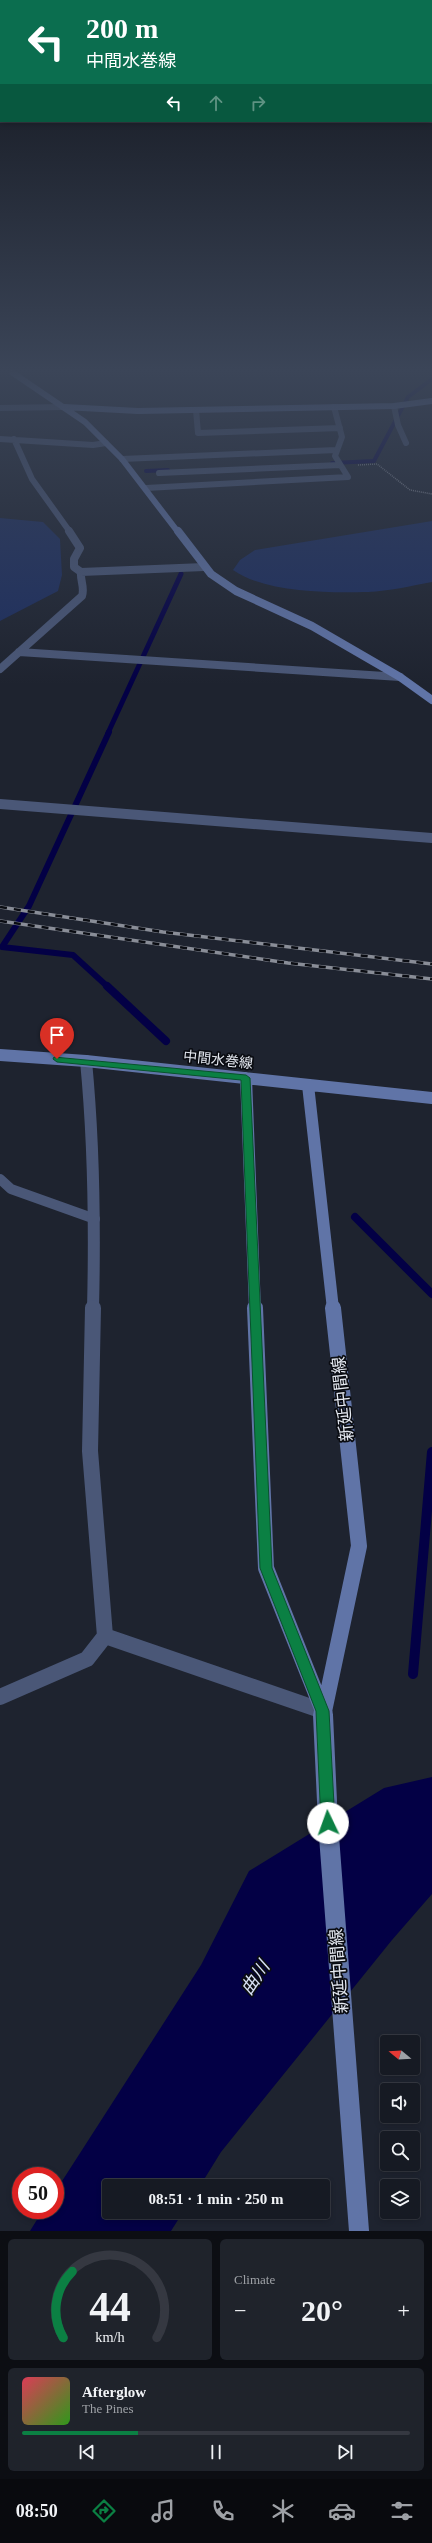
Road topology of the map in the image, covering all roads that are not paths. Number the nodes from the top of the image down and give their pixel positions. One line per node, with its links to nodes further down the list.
1 (32, 477): 6 (street)
2 (137, 477): 4 (street)
3 (346, 477): 4 (street)
4 (146, 488): 5 (street)
5 (204, 567): 6 (street); 9 (street)
6 (81, 572): 7 (street)
7 (19, 652): 8 (street); 9 (street)
8 (0, 669)
9 (400, 677): 10 (street)
10 (432, 700)
11 (0, 804): 12 (street)
12 (432, 838)
13 (0, 1056): 14 (street, 中間水巻線)
14 (86, 1061): 15 (street, 中間水巻線); 19 (street)
15 (246, 1078): 16 (street, 中間水巻線); 22 (street, 新延中間線)
16 (308, 1085): 17 (street, 中間水巻線); 22 (street, 新延中間線)
17 (432, 1098)
18 (0, 1179): 19 (lane)
19 (95, 1219): 20 (street)
20 (105, 1636): 21 (street); 22 (street)
21 (0, 1697)
22 (323, 1711): 23 (street, 新延中間線)
23 (359, 2231)

